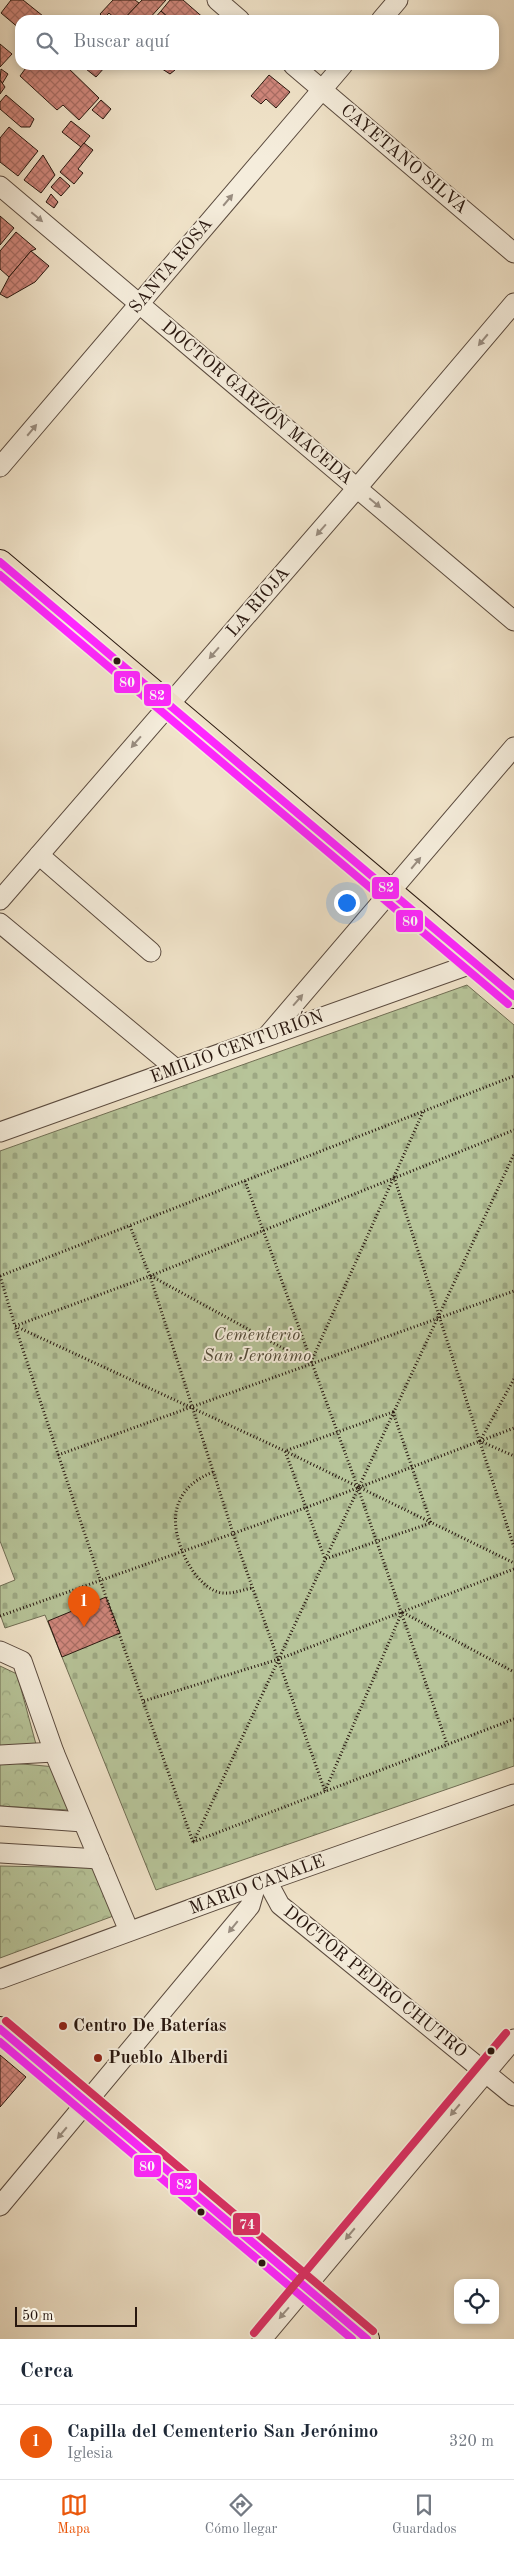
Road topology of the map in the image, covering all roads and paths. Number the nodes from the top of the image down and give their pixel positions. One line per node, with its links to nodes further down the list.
1 (217, 0): 3 (street)
2 (398, 0): 4 (street)
3 (234, 15)
4 (385, 15)
5 (299, 70): 7 (street, CAYETANO SILVA)
6 (339, 70): 7 (street, SANTA ROSA)
7 (322, 89): 9 (street, CAYETANO SILVA); 11 (street, SANTA ROSA, one-way to 7)
8 (0, 186): 11 (street, DOCTOR GARZÓN MACEDA, one-way to 11)
9 (514, 253)
10 (514, 303): 13 (street, LA RIOJA, one-way to 13)
11 (139, 304): 12 (street, SANTA ROSA, one-way to 11); 13 (street, DOCTOR GARZÓN MACEDA)
12 (0, 467)
13 (357, 488): 15 (street, DOCTOR GARZÓN MACEDA, one-way to 15); 16 (street, LA RIOJA, one-way to 16)
14 (0, 562): 16 (main road)
15 (514, 621)
16 (168, 704): 18 (street, LA RIOJA, one-way to 18); 19 (main road)
17 (514, 747): 19 (street, one-way to 17)
18 (39, 855): 20 (street, LA RIOJA); 22 (street)
19 (391, 892): 23 (main road); 25 (street, one-way to 19)
20 (0, 900)
21 (0, 923): 26 (street)
22 (151, 952)
23 (474, 963): 24 (main road); 25 (street, EMILIO CENTURIÓN)
24 (514, 996)
25 (266, 1037): 26 (street, EMILIO CENTURIÓN)
26 (176, 1069): 30 (street, EMILIO CENTURIÓN)
27 (514, 1076): 28 (path)
28 (423, 1112): 32 (path); 33 (path)
29 (514, 1130): 32 (path)
30 (0, 1132)
31 (514, 1154): 39 (path)
32 (394, 1177): 35 (path); 39 (path); 41 (path)
33 (245, 1181): 34 (path); 35 (path)
34 (130, 1226): 36 (path); 37 (path)
35 (262, 1230): 37 (path); 41 (path)
36 (0, 1276): 40 (path)
37 (150, 1276): 40 (path); 41 (path); 43 (path)
38 (514, 1291): 39 (path)
39 (439, 1316): 41 (path); 44 (path); 47 (path)
40 (15, 1326): 43 (path); 49 (path)
41 (311, 1363): 43 (path); 46 (path)
42 (514, 1379): 47 (path)
43 (192, 1407): 48 (path); 49 (path); 52 (path)
44 (393, 1412): 46 (path); 51 (path); 53 (path)
45 (514, 1428): 47 (path)
46 (337, 1432): 48 (path); 53 (path)
47 (480, 1441): 50 (path); 51 (path); 58 (path)
48 (285, 1451): 53 (path); 54 (path)
49 (58, 1455): 63 (path)
50 (514, 1456)
51 (411, 1465): 53 (path); 55 (path)
52 (213, 1472): 56 (path); 59 (path)
53 (358, 1488): 54 (path); 55 (path); 57 (path); 60 (path)
54 (305, 1508): 56 (path); 60 (path)
55 (431, 1523): 57 (path); 61 (path)
56 (233, 1533): 59 (path); 64 (path)
57 (376, 1542): 60 (path); 65 (path)
58 (514, 1547)
59 (184, 1551): 63 (path); 64 (path)
60 (325, 1559): 68 (path)
61 (514, 1563)
62 (514, 1569): 65 (path)
63 (101, 1580): 66 (path); 70 (path)
64 (252, 1588): 68 (path)
65 (402, 1612): 68 (path); 69 (path); 72 (path); 75 (path)
66 (0, 1616)
67 (0, 1651): 73 (street)
68 (279, 1659): 70 (path); 75 (path); 79 (path)
69 (514, 1672)
70 (144, 1701): 79 (path)
71 (514, 1719): 72 (path)
72 (448, 1744): 75 (path)
73 (54, 1752): 74 (street); 78 (street)
74 (0, 1755)
75 (325, 1791): 79 (path)
76 (514, 1794): 82 (street, MARIO CANALE)
77 (0, 1816): 78 (street)
78 (84, 1822): 81 (street)
79 (193, 1842)
80 (0, 1853): 81 (street)
81 (99, 1859): 83 (street)
82 (261, 1883): 83 (street, MARIO CANALE); 87 (street, DOCTOR PEDRO CHUTRO); 89 (street, one-way to 89)
83 (129, 1931): 84 (street, MARIO CANALE)
84 (0, 1979)
85 (0, 2029): 89 (main road)
86 (514, 2039): 87 (street)
87 (486, 2073): 88 (street, DOCTOR PEDRO CHUTRO); 91 (street, one-way to 91)
88 (514, 2096)
89 (88, 2103): 90 (street, one-way to 90); 91 (main road)
90 (0, 2206)
91 (306, 2287): 92 (street, one-way to 92); 93 (main road)
92 (262, 2339)
93 (367, 2339)

